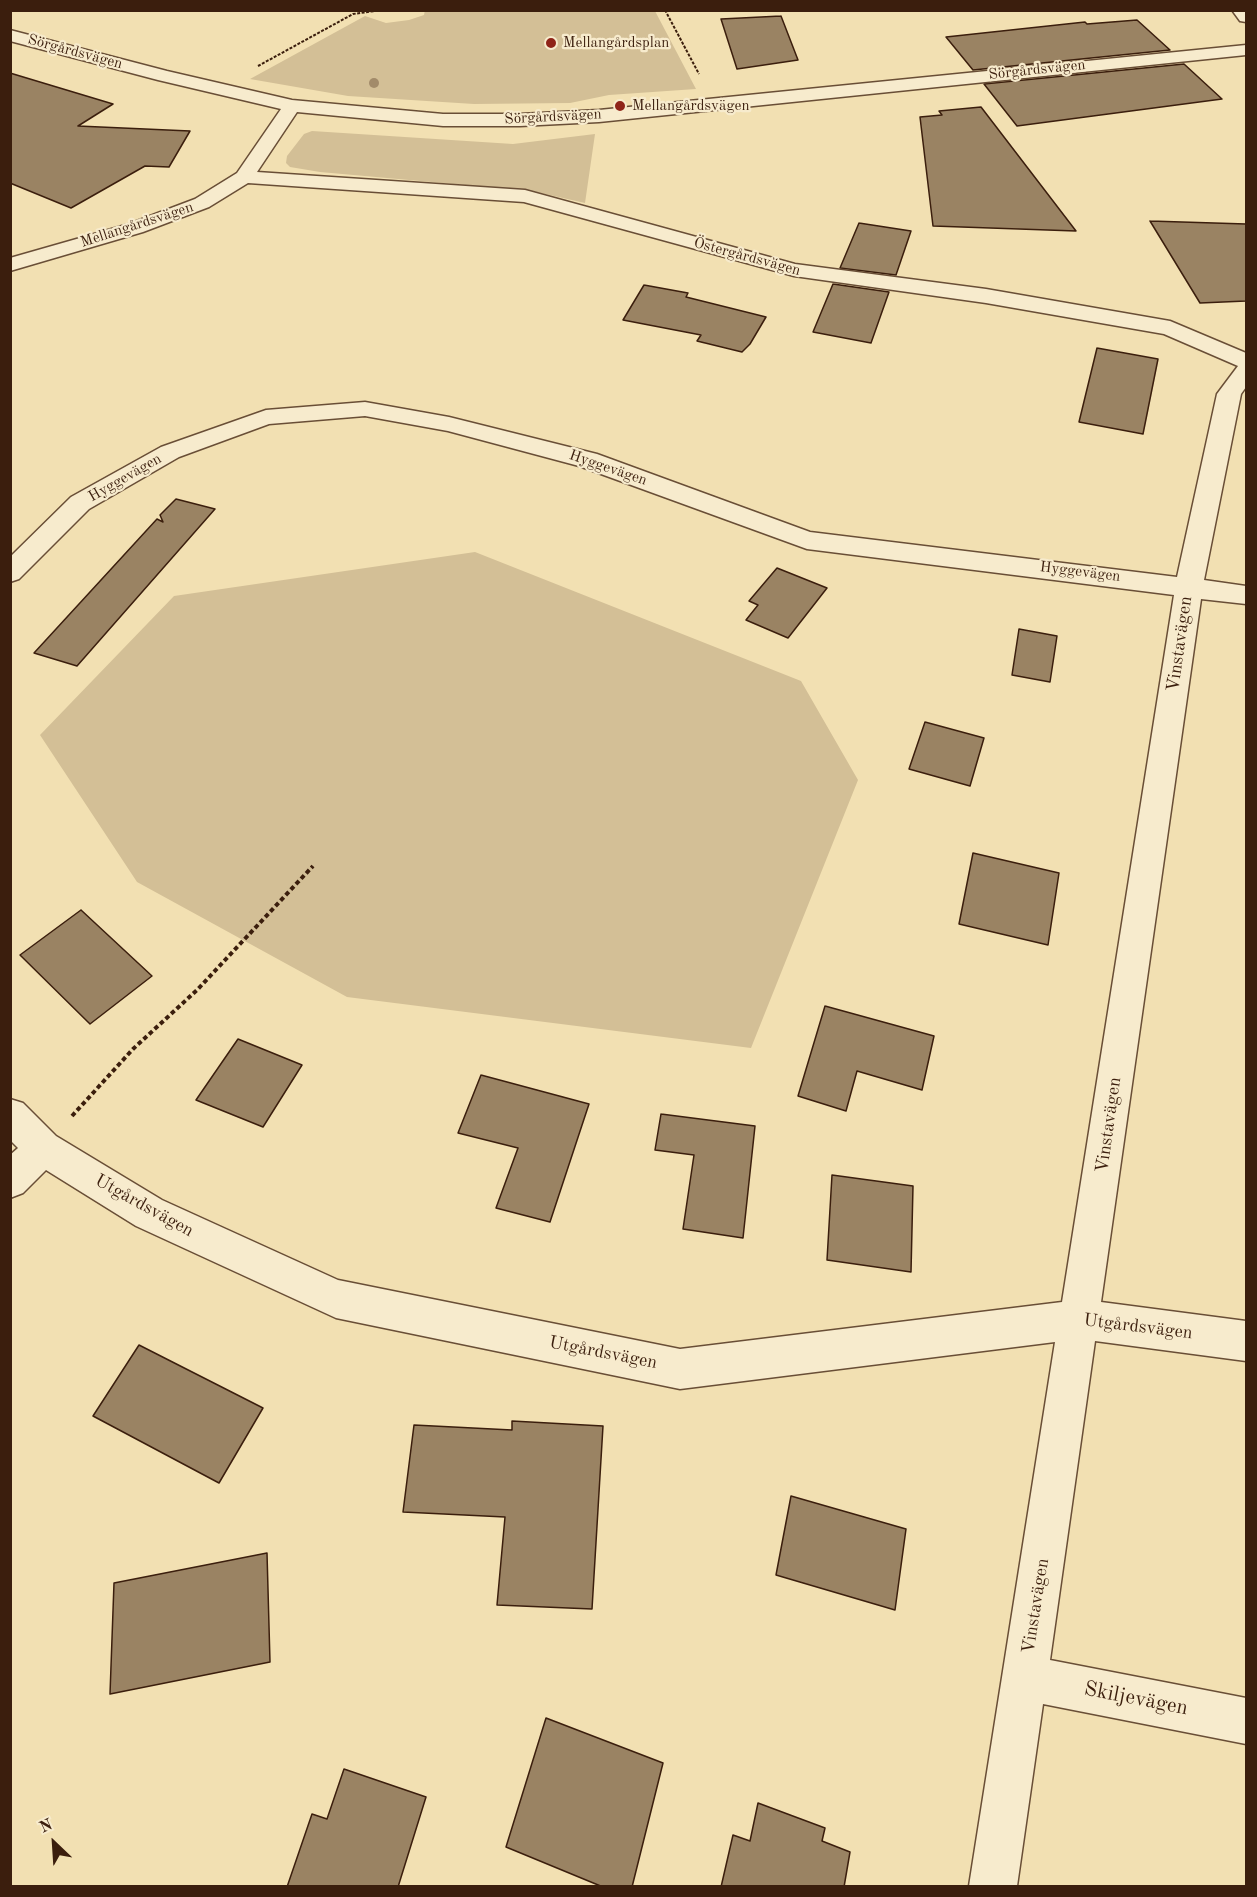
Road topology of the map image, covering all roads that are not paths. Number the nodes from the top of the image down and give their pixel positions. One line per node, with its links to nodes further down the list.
1 (1239, 10): 2 (street)
2 (1246, 18)
3 (10, 35): 5 (street, Sörgårdsvägen)
4 (1246, 50): 5 (street, Sörgårdsvägen)
5 (292, 106): 6 (street, Mellangårdsvägen)
6 (244, 177): 7 (street, Mellangårdsvägen); 8 (street, Östergårdsvägen)
7 (10, 265)
8 (1246, 361)
9 (1246, 371): 11 (street, Vinstavägen)
10 (10, 573): 11 (street, Hyggevägen)
11 (1189, 586): 12 (street, Hyggevägen); 16 (street, Vinstavägen)
12 (1246, 595)
13 (10, 1115): 14 (street, Utgårdsvägen)
14 (43, 1148): 15 (street); 16 (street, Utgårdsvägen)
15 (10, 1181)
16 (1080, 1318): 17 (street, Utgårdsvägen); 18 (street, Vinstavägen)
17 (1246, 1341)
18 (1025, 1678): 19 (street, Skiljevägen); 20 (street, Vinstavägen)
19 (1246, 1721)
20 (993, 1887)

